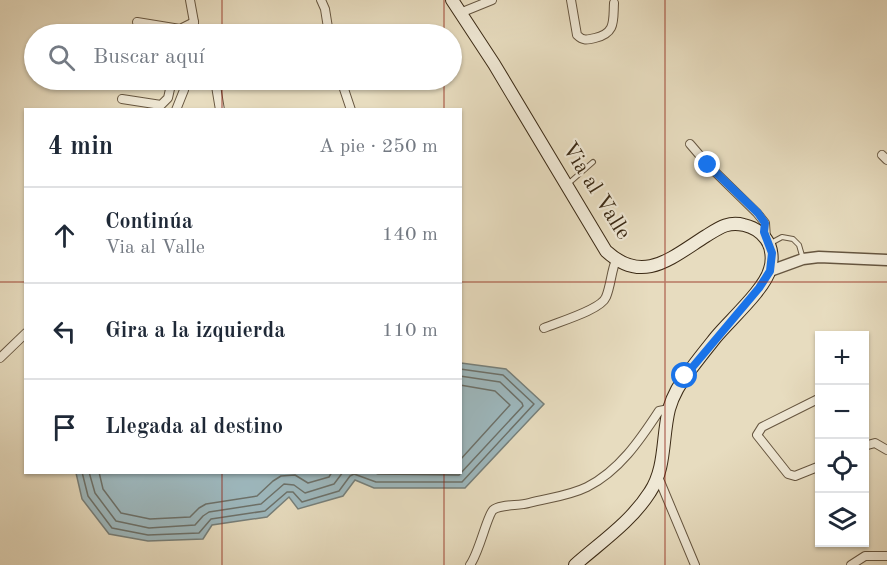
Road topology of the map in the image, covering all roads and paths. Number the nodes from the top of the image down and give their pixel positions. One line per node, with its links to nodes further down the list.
1 (190, 0): 9 (street)
2 (321, 0): 12 (street)
3 (452, 0): 7 (main road, Via al Valle)
4 (492, 0): 7 (street)
5 (571, 0): 6 (street)
6 (614, 3)
7 (460, 13): 23 (main road, Via al Valle)
8 (137, 22): 10 (street)
9 (194, 22): 11 (street)
10 (145, 24)
11 (191, 24)
12 (327, 24)
13 (170, 90): 17 (street)
14 (183, 90): 18 (street)
15 (217, 90): 19 (street)
16 (344, 90): 20 (street)
17 (122, 99)
18 (177, 108)
19 (220, 108)
20 (350, 108)
21 (690, 144): 24 (street)
22 (593, 162): 23 (lane)
23 (566, 185): 26 (main road, Via al Valle)
24 (768, 242): 25 (lane); 26 (main road, Via al Valle); 28 (main road)
25 (803, 259): 27 (street); 28 (street)
26 (616, 260): 29 (street)
27 (887, 260)
28 (770, 271): 33 (main road)
29 (544, 328)
30 (24, 335): 31 (street)
31 (0, 358)
32 (815, 400): 36 (street)
33 (669, 409): 37 (main road); 39 (street)
34 (869, 445): 35 (street)
35 (887, 450)
36 (815, 468)
37 (659, 479): 40 (main road); 41 (street)
38 (887, 556): 42 (street)
39 (470, 565)
40 (575, 565)
41 (695, 565)
42 (852, 565)

